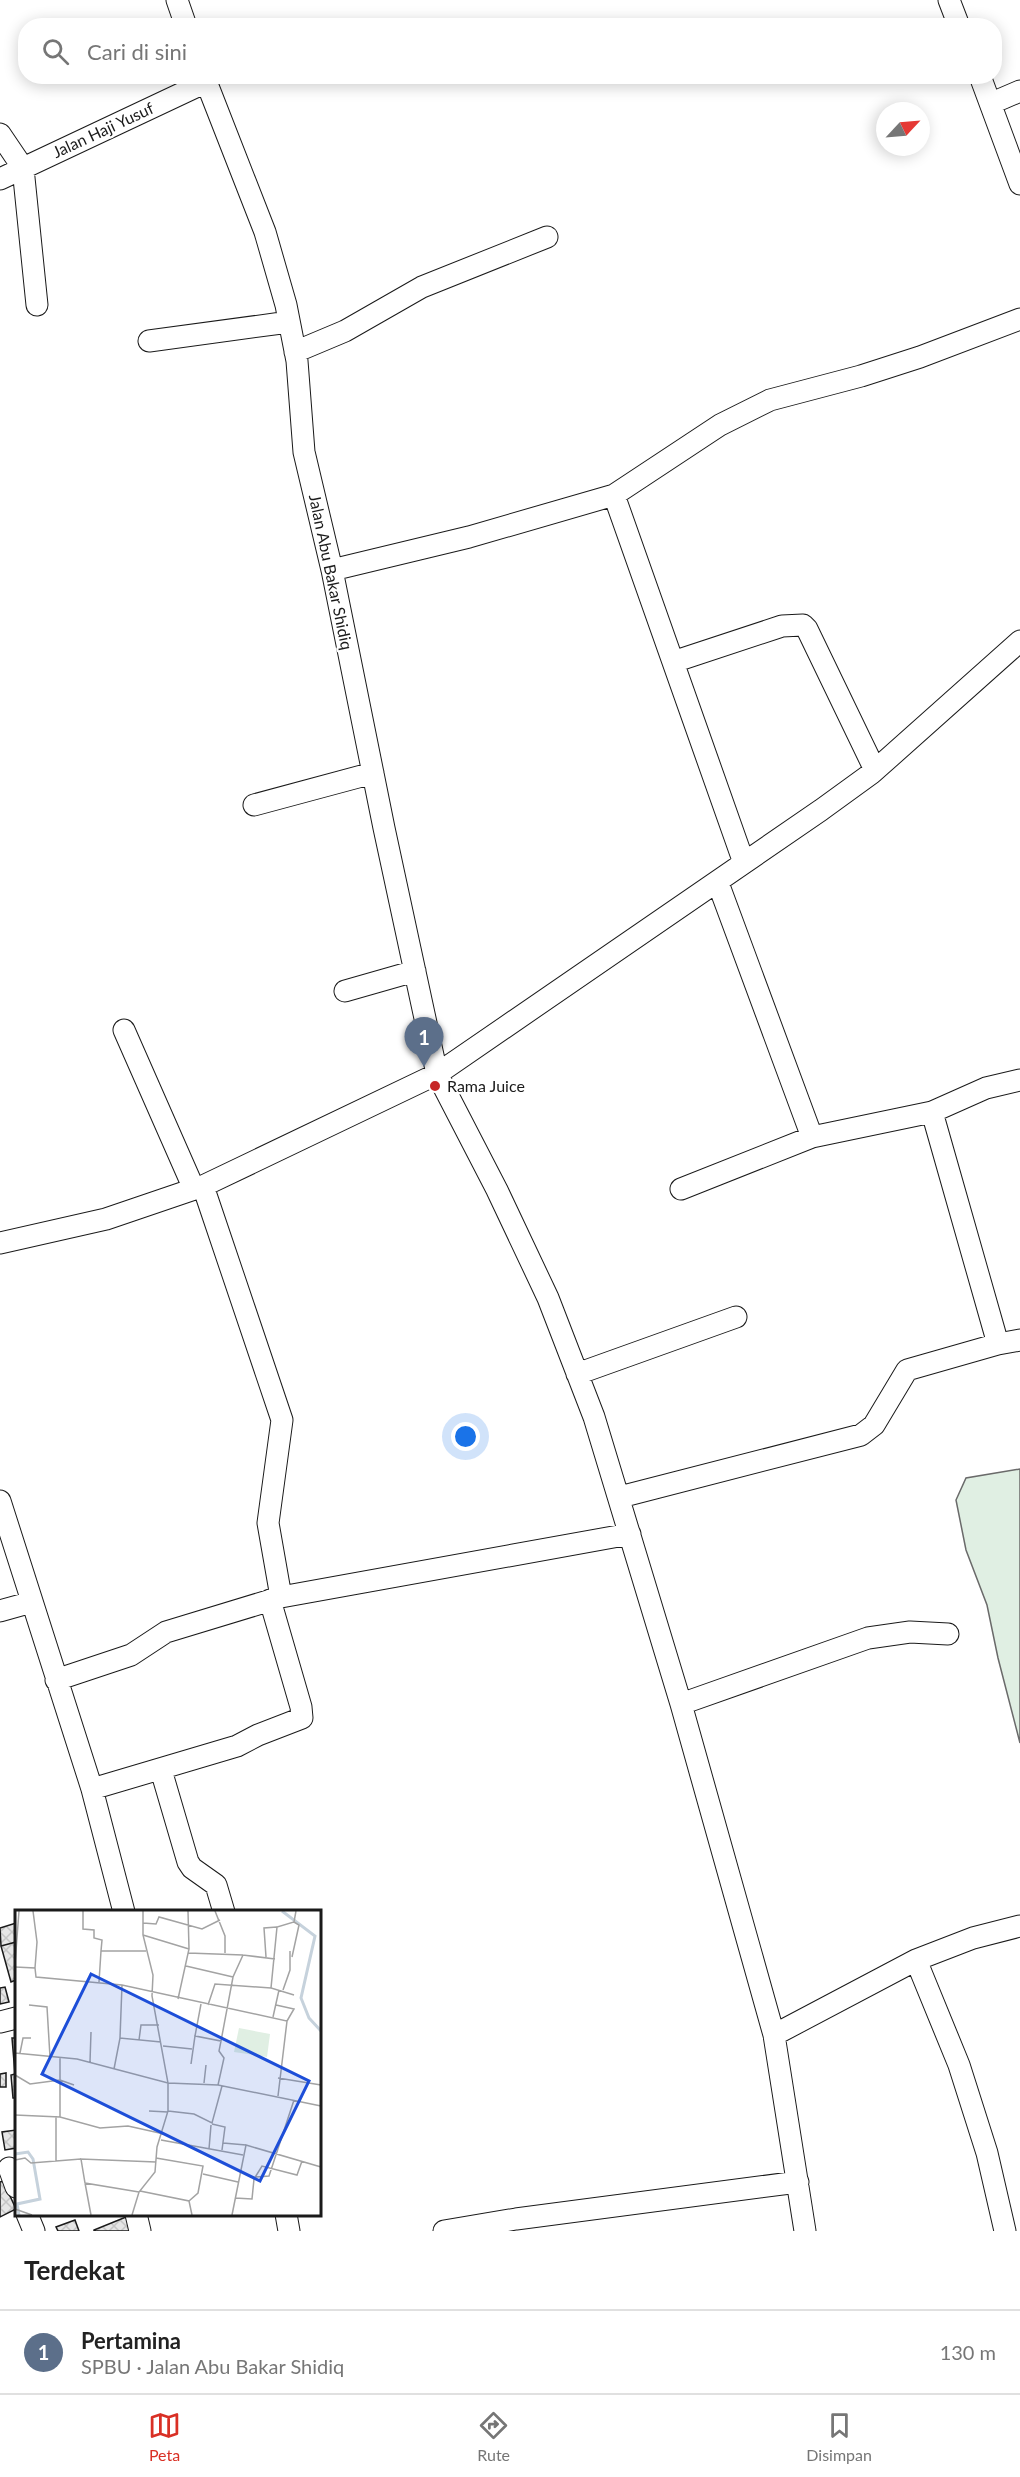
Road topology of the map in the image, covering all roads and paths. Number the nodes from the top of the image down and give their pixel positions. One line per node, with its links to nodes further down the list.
1 (177, 0): 3 (street)
2 (949, 0): 4 (street)
3 (183, 18)
4 (956, 18)
5 (195, 84): 11 (street, Jalan Haji Yusuf)
6 (207, 84): 17 (street, Jalan Abu Bakar Shidiq)
7 (984, 84): 9 (street)
8 (1020, 91): 9 (street)
9 (992, 103): 13 (street)
10 (0, 134): 11 (street)
11 (22, 168): 12 (street, Jalan Haji Yusuf); 15 (street)
12 (0, 179)
13 (1020, 184)
14 (548, 237): 19 (street)
15 (37, 305)
16 (1020, 319): 20 (street)
17 (289, 322): 18 (street); 19 (street, Jalan Abu Bakar Shidiq)
18 (149, 341)
19 (295, 352): 21 (street, Jalan Abu Bakar Shidiq)
20 (614, 495): 21 (street); 23 (street)
21 (332, 570): 25 (street, Jalan Abu Bakar Shidiq)
22 (1020, 641): 24 (street)
23 (673, 662): 24 (street); 27 (street)
24 (875, 770): 27 (street)
25 (373, 773): 26 (street); 29 (street, Jalan Abu Bakar Shidiq)
26 (254, 805)
27 (744, 862): 28 (street)
28 (718, 883): 32 (street); 35 (street)
29 (415, 971): 30 (street); 32 (street, Jalan Abu Bakar Shidiq)
30 (345, 991)
31 (124, 1030): 36 (street)
32 (437, 1074): 36 (street); 42 (street, Jalan Abu Bakar Shidiq)
33 (1020, 1080): 34 (street)
34 (932, 1112): 35 (street); 41 (street)
35 (812, 1137): 37 (street)
36 (199, 1187): 38 (street); 46 (street)
37 (681, 1189)
38 (0, 1242)
39 (736, 1317): 42 (street)
40 (1020, 1340): 41 (street)
41 (998, 1344): 43 (street)
42 (577, 1374): 43 (street, Jalan Abu Bakar Shidiq)
43 (620, 1497): 45 (street, Jalan Abu Bakar Shidiq)
44 (0, 1501): 47 (street)
45 (630, 1534): 46 (street); 51 (street, Jalan Abu Bakar Shidiq)
46 (275, 1599): 50 (street); 52 (street)
47 (32, 1602): 48 (street); 50 (street)
48 (0, 1611)
49 (948, 1634): 51 (street)
50 (56, 1680): 53 (street)
51 (681, 1704): 60 (street, Jalan Abu Bakar Shidiq)
52 (160, 1770): 53 (street); 55 (street)
53 (92, 1789): 54 (street)
54 (124, 1910)
55 (224, 1910)
56 (1020, 1926): 57 (street)
57 (916, 1960): 60 (street); 70 (street)
58 (15, 2018): 59 (street)
59 (0, 2022)
60 (774, 2035): 61 (street, Jalan Abu Bakar Shidiq)
61 (798, 2182): 68 (street); 69 (street, Jalan Abu Bakar Shidiq)
62 (28, 2216): 65 (street)
63 (136, 2216): 66 (street)
64 (286, 2216): 67 (street)
65 (34, 2231)
66 (140, 2231)
67 (289, 2231)
68 (444, 2231)
69 (805, 2231)
70 (1005, 2231)

